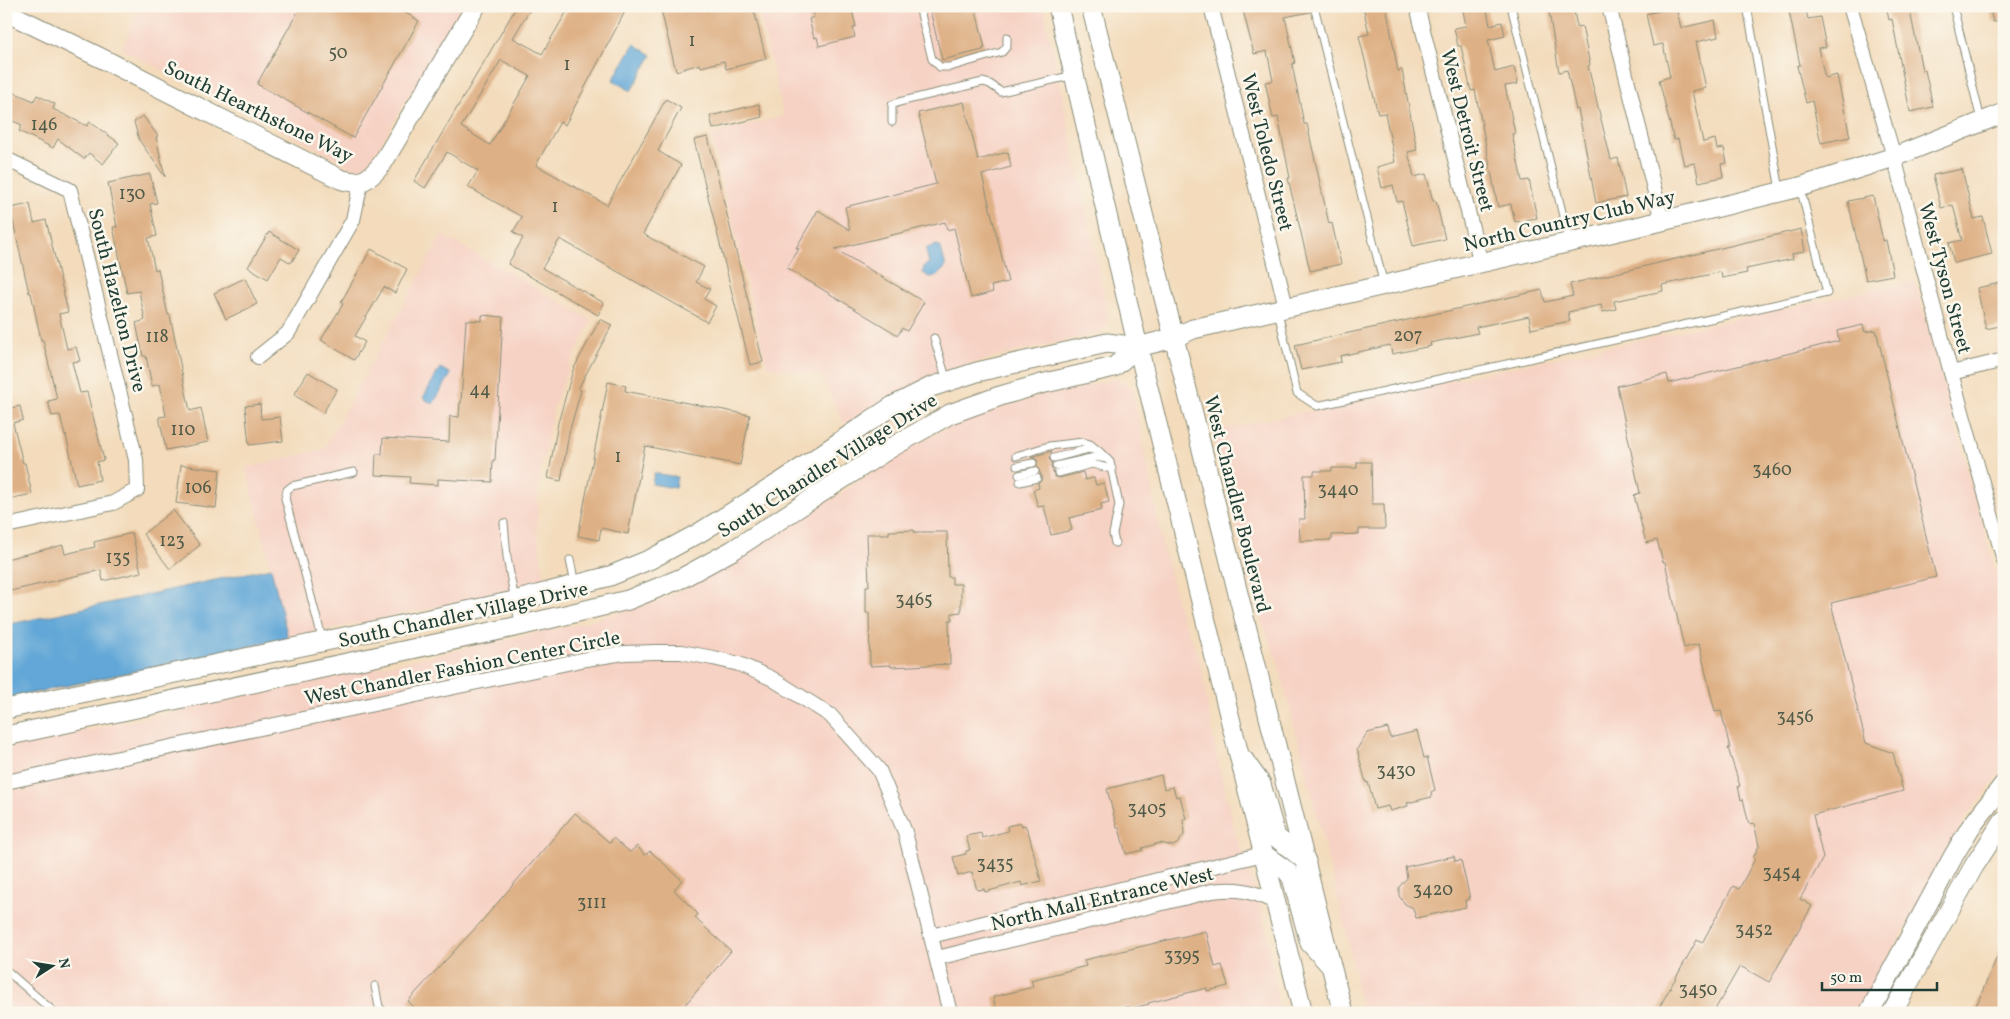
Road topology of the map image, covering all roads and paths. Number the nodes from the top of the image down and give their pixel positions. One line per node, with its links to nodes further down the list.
1 (476, 6): 21 (street)
2 (919, 6): 14 (lane)
3 (1058, 6): 15 (street)
4 (1091, 6): 30 (street, West Chandler Boulevard)
5 (1211, 6): 28 (street, West Toledo Street)
6 (1314, 6): 27 (lane)
7 (1417, 6): 26 (street, West Detroit Street)
8 (1511, 6): 25 (lane)
9 (1609, 6): 24 (street)
10 (1747, 6): 23 (lane)
11 (1850, 6): 19 (street, West Tyson Street)
12 (1953, 6): 18 (lane)
13 (6, 12): 21 (street, South Hearthstone Way)
14 (1007, 37)
15 (1074, 75): 17 (lane); 31 (street)
16 (2004, 113): 18 (street, North Country Club Way)
17 (892, 122)
18 (1982, 123): 19 (street, North Country Club Way)
19 (1894, 157): 22 (street, North Country Club Way); 34 (street, West Tyson Street)
20 (6, 159): 48 (street, South Hazelton Drive)
21 (361, 182): 32 (street, South Hearthstone Way)
22 (1800, 187): 23 (street, North Country Club Way); 28 (lane)
23 (1781, 192): 24 (street, North Country Club Way)
24 (1662, 222): 25 (street, North Country Club Way)
25 (1569, 243): 26 (street, North Country Club Way)
26 (1481, 264): 27 (street, North Country Club Way)
27 (1384, 286): 28 (street, North Country Club Way)
28 (1282, 308): 30 (street, North Country Club Way)
29 (934, 338): 35 (lane)
30 (1173, 338): 31 (street, North Country Club Way); 63 (street, West Chandler Boulevard)
31 (1138, 347): 35 (street, South Chandler Village Drive); 36 (street, South Chandler Village Drive); 58 (street)
32 (258, 357)
33 (2004, 360): 34 (street)
34 (1951, 372): 50 (street, West Tyson Street)
35 (947, 381): 36 (street); 52 (street, South Chandler Village Drive)
36 (966, 408): 54 (street, South Chandler Village Drive)
37 (1100, 452): 38 (lane); 39 (lane); 40 (lane)
38 (1016, 456)
39 (1054, 458)
40 (1107, 459): 43 (lane); 43 (lane)
41 (1033, 463): 42 (lane)
42 (1018, 466)
43 (1112, 469): 49 (lane)
44 (354, 472): 55 (lane)
45 (1036, 474): 46 (lane)
46 (1019, 479)
47 (504, 523): 53 (lane)
48 (6, 526)
49 (1115, 544)
50 (2003, 556)
51 (570, 560): 52 (lane)
52 (575, 586): 53 (street, South Chandler Village Drive)
53 (514, 601): 54 (lane); 55 (street, South Chandler Village Drive)
54 (519, 626): 57 (street, South Chandler Village Drive)
55 (323, 642): 56 (street, South Chandler Village Drive)
56 (6, 710)
57 (6, 736)
58 (1237, 750): 62 (street); 63 (street)
59 (6, 782): 65 (street, West Chandler Fashion Center Circle)
60 (2004, 784): 75 (street)
61 (2004, 820): 76 (street)
62 (1263, 854): 64 (street); 65 (street, North Mall Entrance West); 67 (street)
63 (1306, 861): 67 (street, West Chandler Boulevard)
64 (1275, 902): 66 (street, North Mall Entrance West); 73 (street)
65 (931, 936): 66 (street, West Chandler Fashion Center Circle)
66 (937, 958): 72 (street, West Chandler Fashion Center Circle)
67 (1332, 968): 74 (street, West Chandler Boulevard)
68 (6, 970): 70 (lane)
69 (375, 986): 71 (lane)
70 (55, 1013)
71 (385, 1013)
72 (950, 1013)
73 (1303, 1013)
74 (1343, 1013)
75 (1869, 1013)
76 (1892, 1013)

